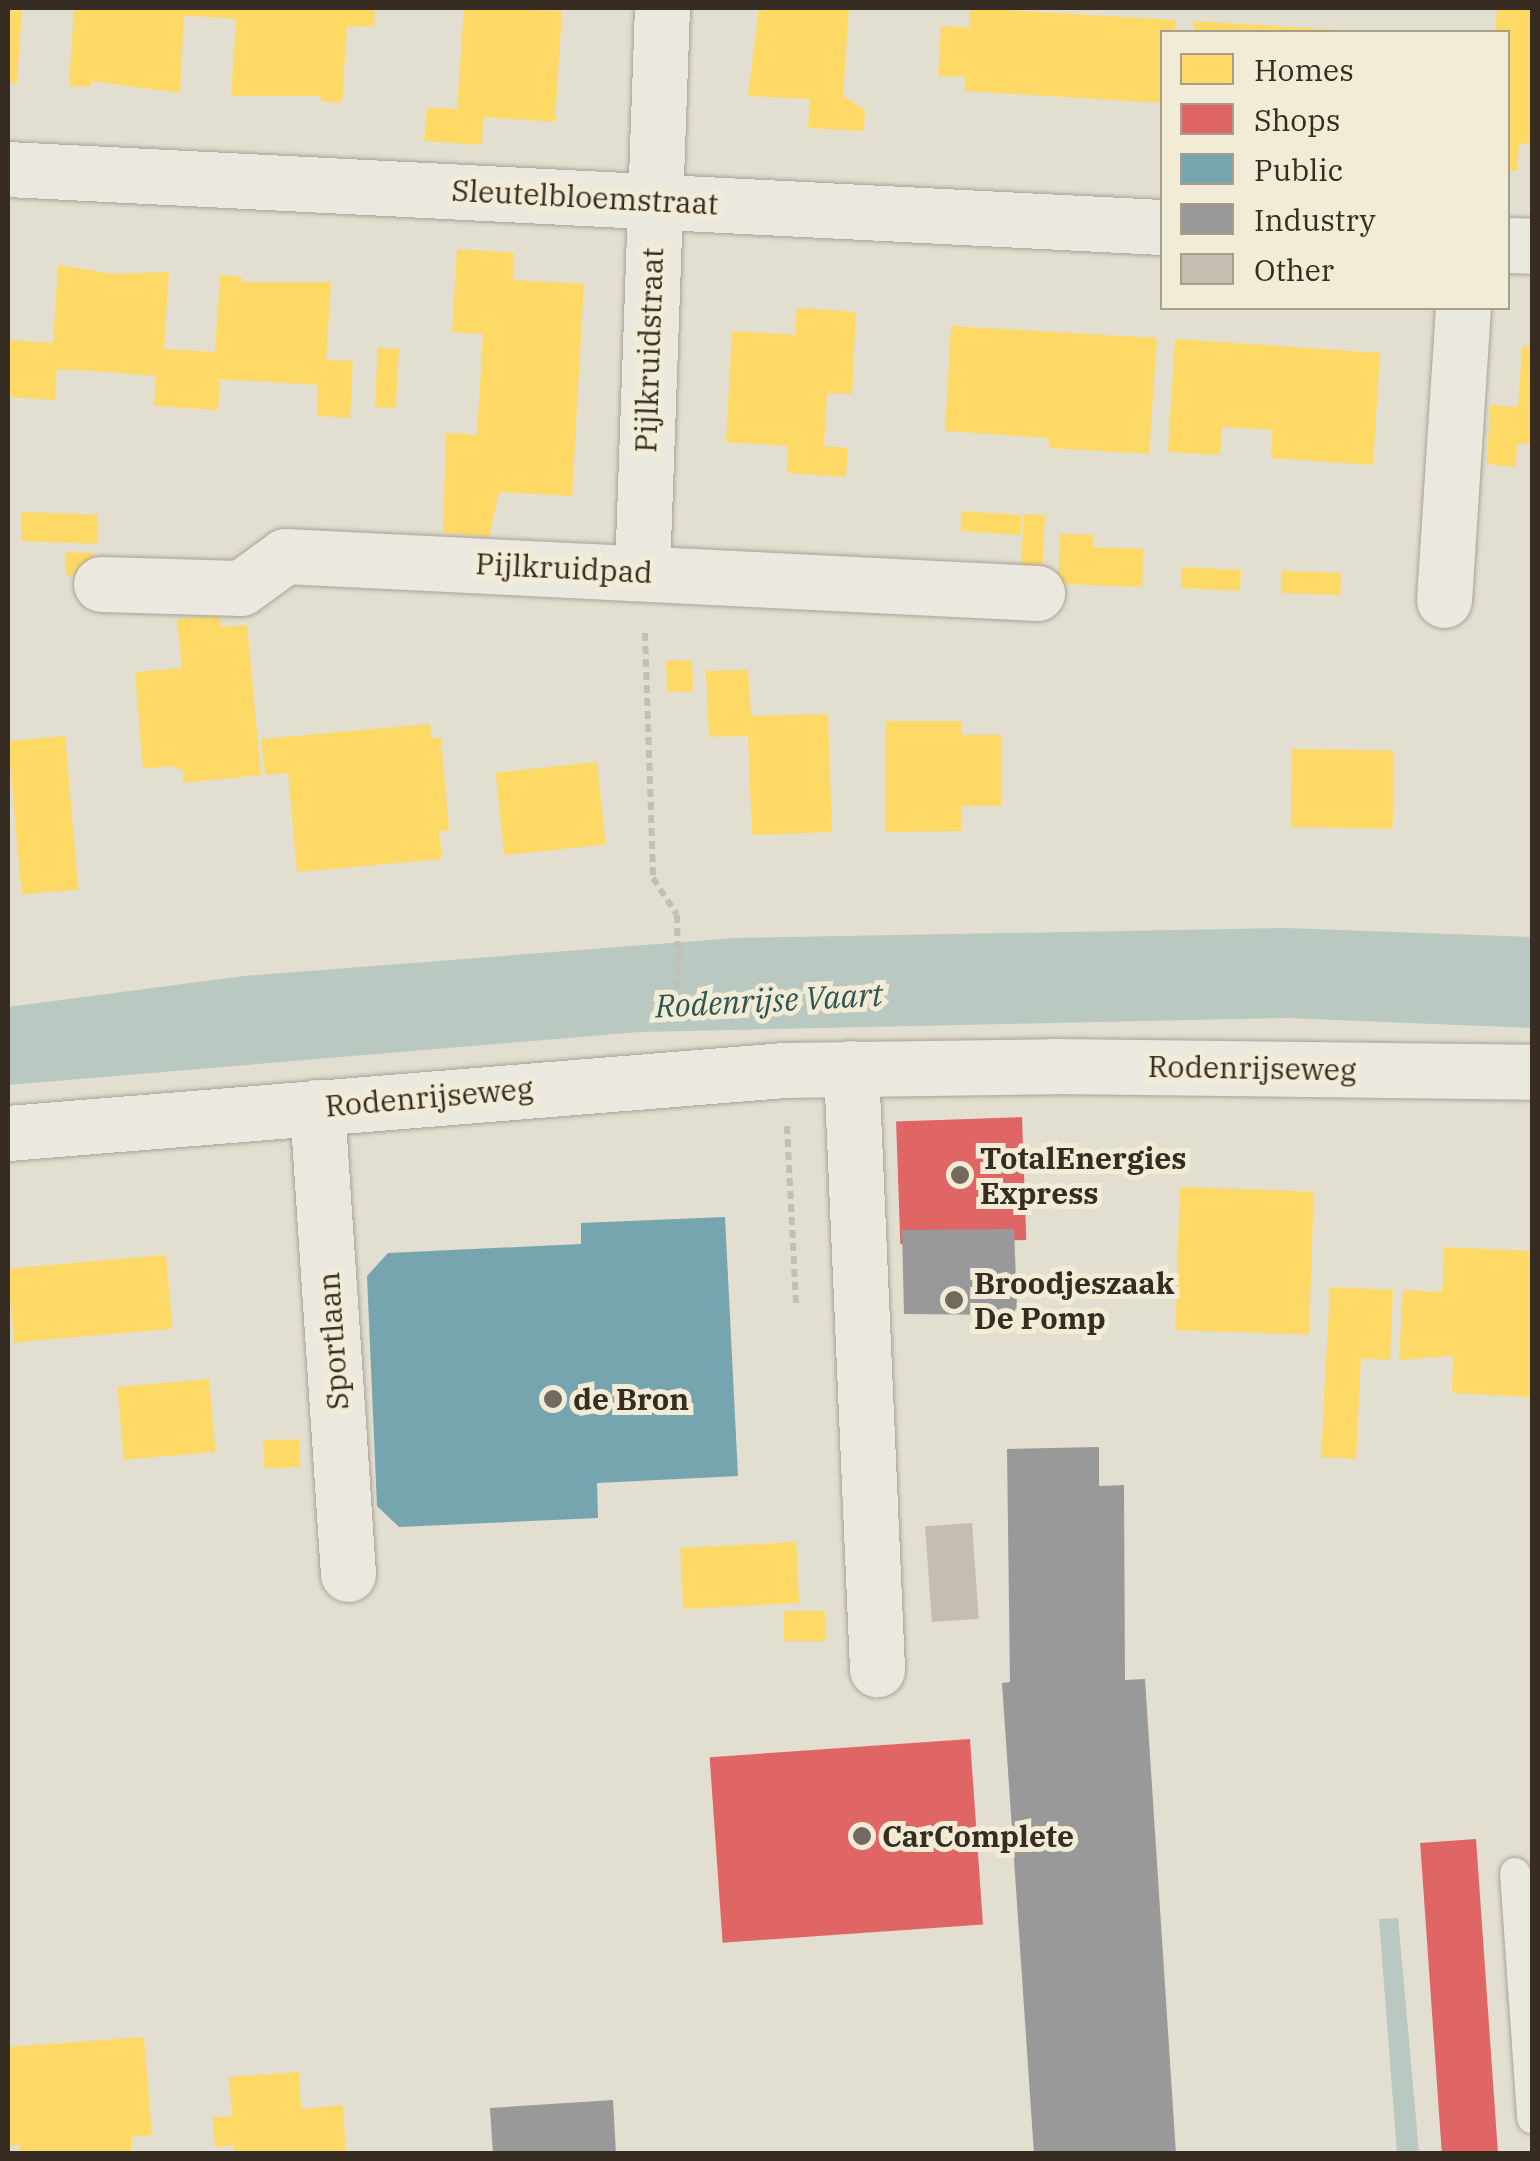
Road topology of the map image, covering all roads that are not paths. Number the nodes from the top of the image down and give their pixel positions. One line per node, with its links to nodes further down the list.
1 (662, 8): 3 (street, Pijlkruidstraat)
2 (8, 169): 3 (street, Sleutelbloemstraat)
3 (654, 201): 4 (street, Sleutelbloemstraat); 6 (street, Pijlkruidstraat)
4 (1160, 227)
5 (1463, 310): 9 (street)
6 (642, 572): 7 (street, Pijlkruidpad); 8 (street, Pijlkruidpad)
7 (101, 584)
8 (1037, 594)
9 (1444, 600)
10 (852, 1068): 11 (street, Rodenrijseweg); 12 (street, Rodenrijseweg); 15 (street)
11 (1532, 1072)
12 (317, 1107): 13 (street, Rodenrijseweg); 14 (street, Sportlaan)
13 (8, 1134)
14 (348, 1574)
15 (876, 1669)
16 (1515, 1874): 17 (lane)
17 (1532, 2118)

